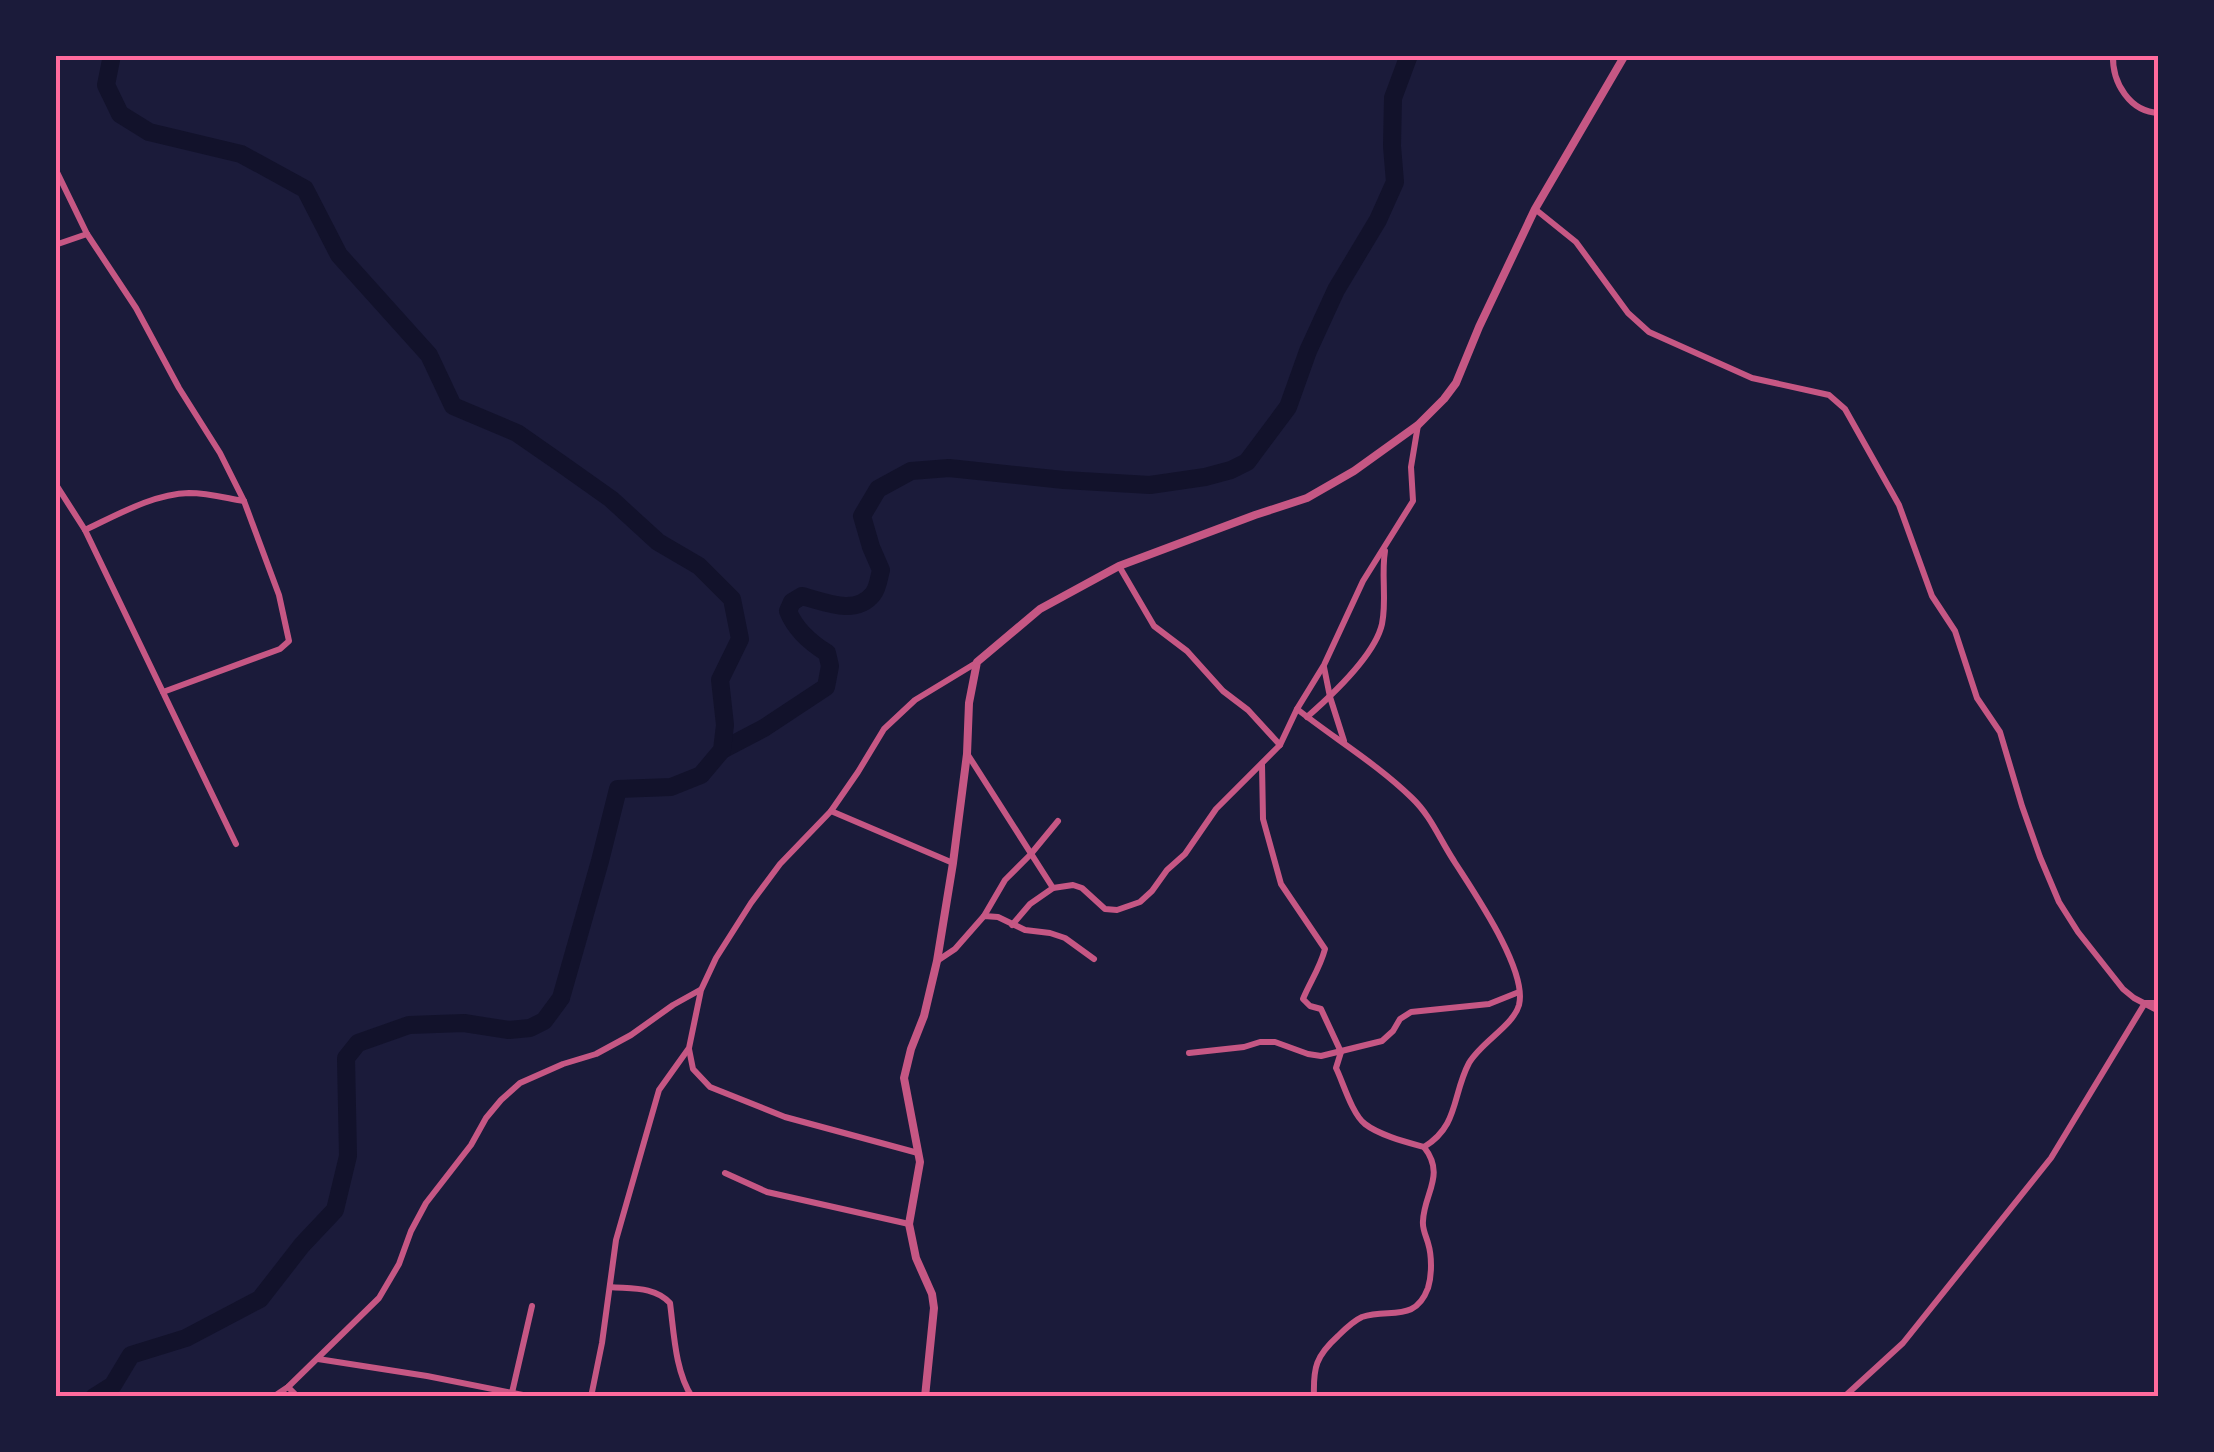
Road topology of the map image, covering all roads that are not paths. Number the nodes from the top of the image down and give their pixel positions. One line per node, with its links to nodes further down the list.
1 (1626, 55): 5 (street)
2 (2114, 55): 3 (street)
3 (2159, 113)
4 (55, 168): 6 (street)
5 (1535, 208): 8 (street); 36 (street)
6 (88, 234): 7 (street); 10 (street)
7 (55, 245)
8 (1418, 424): 12 (street); 13 (street)
9 (55, 483): 11 (street)
10 (244, 501): 11 (street); 16 (street)
11 (85, 530): 16 (street)
12 (1387, 544): 15 (street); 17 (street)
13 (1119, 566): 14 (street); 21 (street)
14 (977, 662): 22 (street); 24 (street)
15 (1324, 665): 17 (street); 18 (street)
16 (163, 692): 26 (street)
17 (1330, 697): 19 (street); 20 (street)
18 (1297, 709): 19 (street); 21 (street)
19 (1307, 716): 20 (street)
20 (1344, 742): 35 (street)
21 (1280, 744): 23 (street)
22 (967, 754): 27 (street); 28 (street)
23 (1262, 764): 29 (street); 40 (street)
24 (830, 811): 28 (street); 34 (street)
25 (1058, 821): 27 (street)
26 (236, 844)
27 (1030, 855): 29 (street); 30 (street)
28 (954, 864): 33 (street)
29 (1053, 888): 31 (street)
30 (984, 916): 31 (street); 33 (street)
31 (1012, 924): 32 (street)
32 (1094, 959)
33 (938, 961): 43 (street)
34 (701, 990): 39 (street); 48 (street)
35 (1520, 992): 40 (street); 42 (street)
36 (2144, 1003): 37 (street); 38 (street); 58 (street)
37 (2159, 1003)
38 (2159, 1012)
39 (689, 1048): 43 (street); 46 (street)
40 (1341, 1052): 41 (street); 42 (street)
41 (1189, 1054)
42 (1424, 1147): 57 (street)
43 (918, 1153): 45 (street)
44 (725, 1172): 45 (street)
45 (909, 1224): 56 (street)
46 (610, 1287): 54 (street); 55 (street)
47 (532, 1306): 50 (street)
48 (317, 1359): 49 (street); 50 (street)
49 (288, 1388): 51 (street); 52 (street)
50 (512, 1394): 53 (street)
51 (272, 1397)
52 (298, 1397)
53 (534, 1397)
54 (592, 1397)
55 (692, 1397)
56 (925, 1397)
57 (1314, 1397)
58 (1844, 1397)

